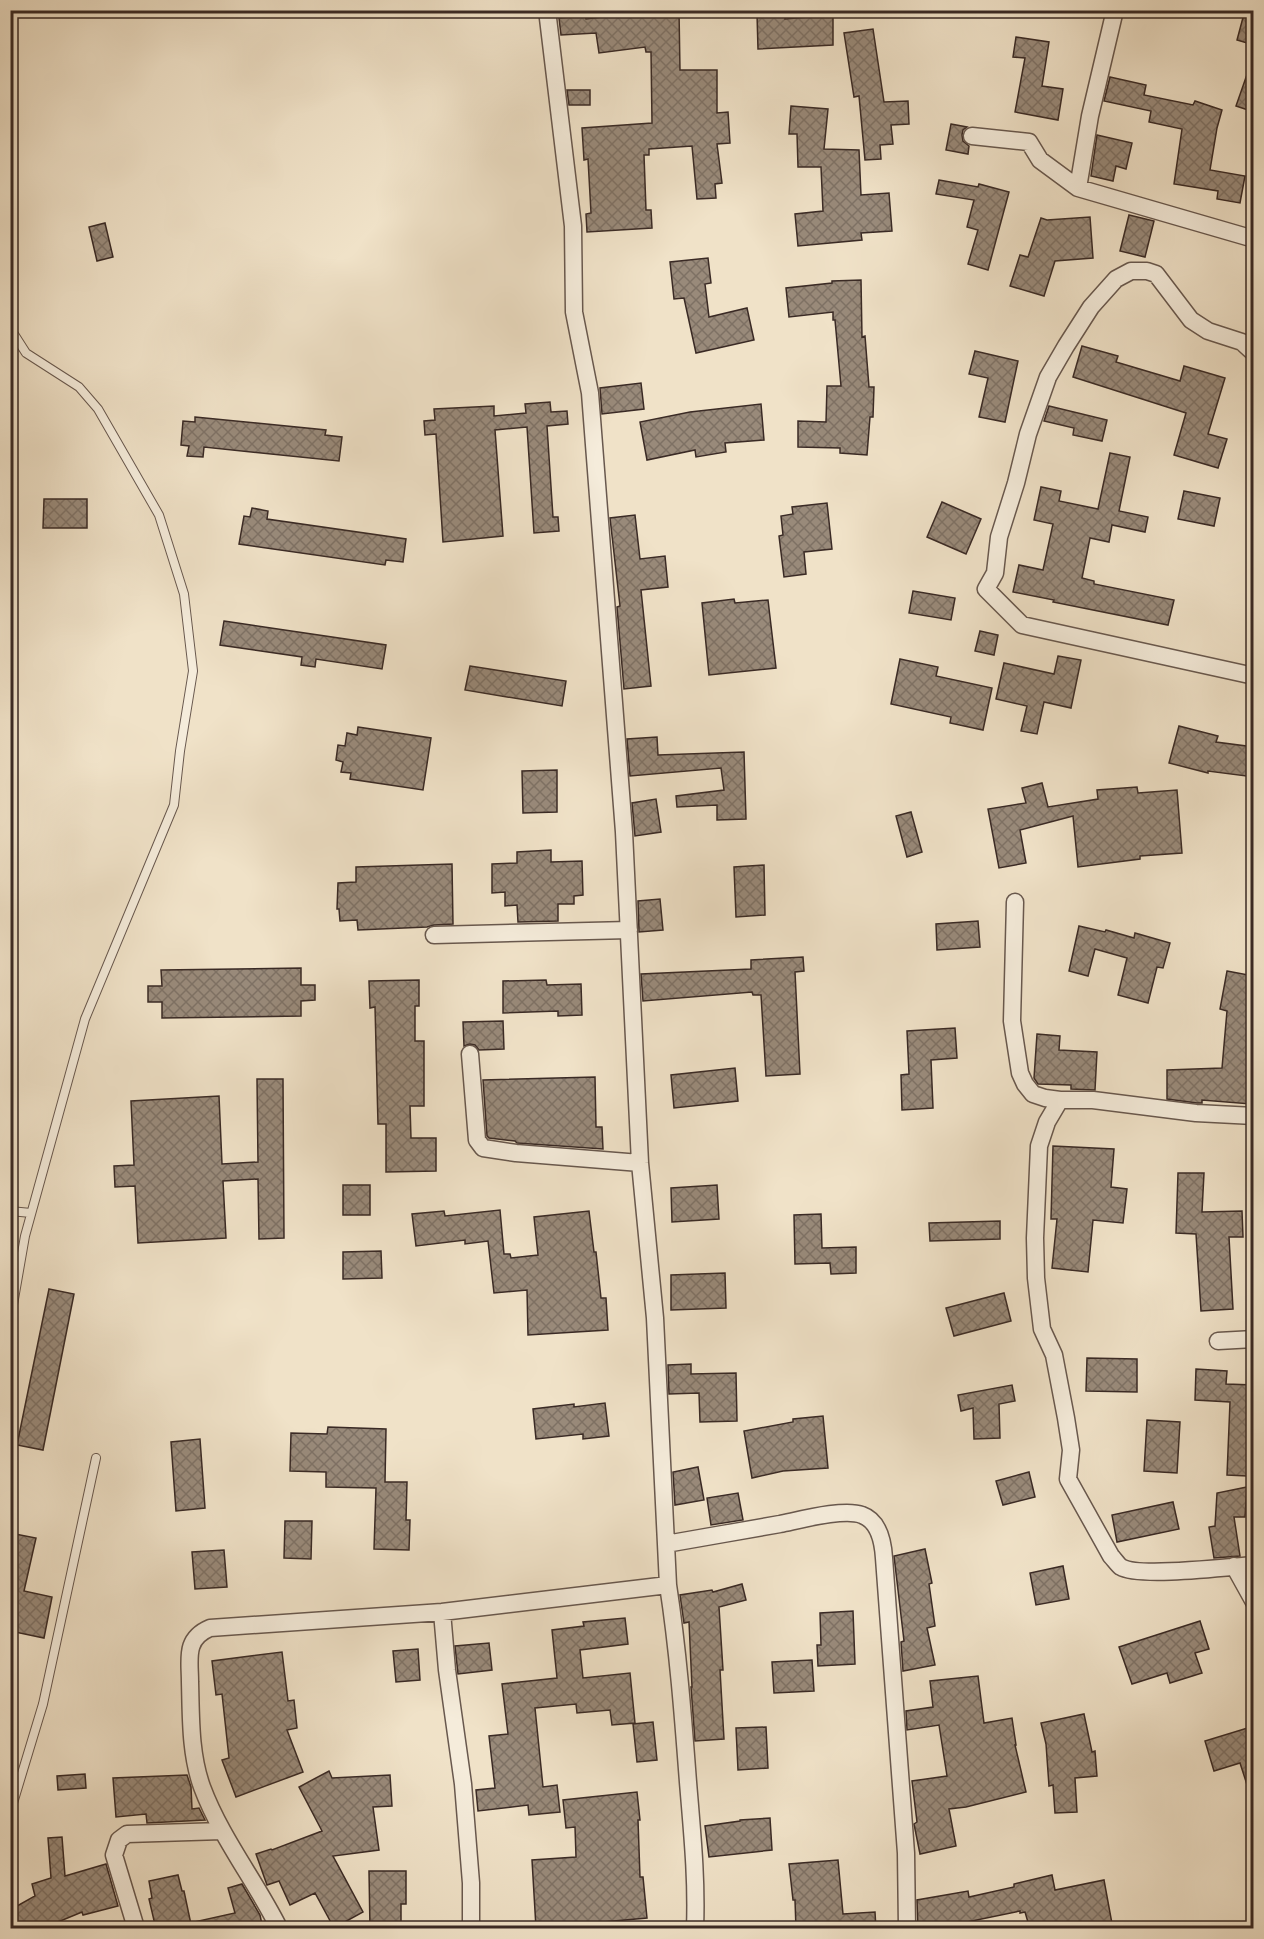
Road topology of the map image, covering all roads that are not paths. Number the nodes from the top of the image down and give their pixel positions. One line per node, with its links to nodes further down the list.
1 (13, 10): 4 (lane)
2 (547, 10): 12 (street)
3 (1115, 10): 6 (street)
4 (10, 27)
5 (972, 136): 6 (street)
6 (1078, 188): 7 (street)
7 (1254, 239)
8 (10, 328): 19 (lane)
9 (1254, 353): 10 (street)
10 (1254, 675)
11 (1015, 902): 15 (street)
12 (629, 930): 13 (street); 17 (street)
13 (434, 935)
14 (470, 1054): 17 (street)
15 (1059, 1100): 16 (street); 26 (street)
16 (1254, 1116)
17 (640, 1163): 24 (street)
18 (10, 1211): 19 (lane)
19 (31, 1213): 20 (lane)
20 (10, 1322)
21 (1254, 1340): 22 (street)
22 (1218, 1341)
23 (96, 1458): 30 (lane)
24 (666, 1544): 27 (street); 36 (street)
25 (1254, 1565): 26 (street)
26 (1234, 1566): 28 (street)
27 (668, 1585): 29 (street); 35 (street)
28 (1254, 1602)
29 (442, 1612): 31 (street); 34 (street)
30 (10, 1813)
31 (222, 1831): 32 (street); 33 (street)
32 (136, 1929)
33 (279, 1929)
34 (471, 1929)
35 (695, 1929)
36 (908, 1929)

